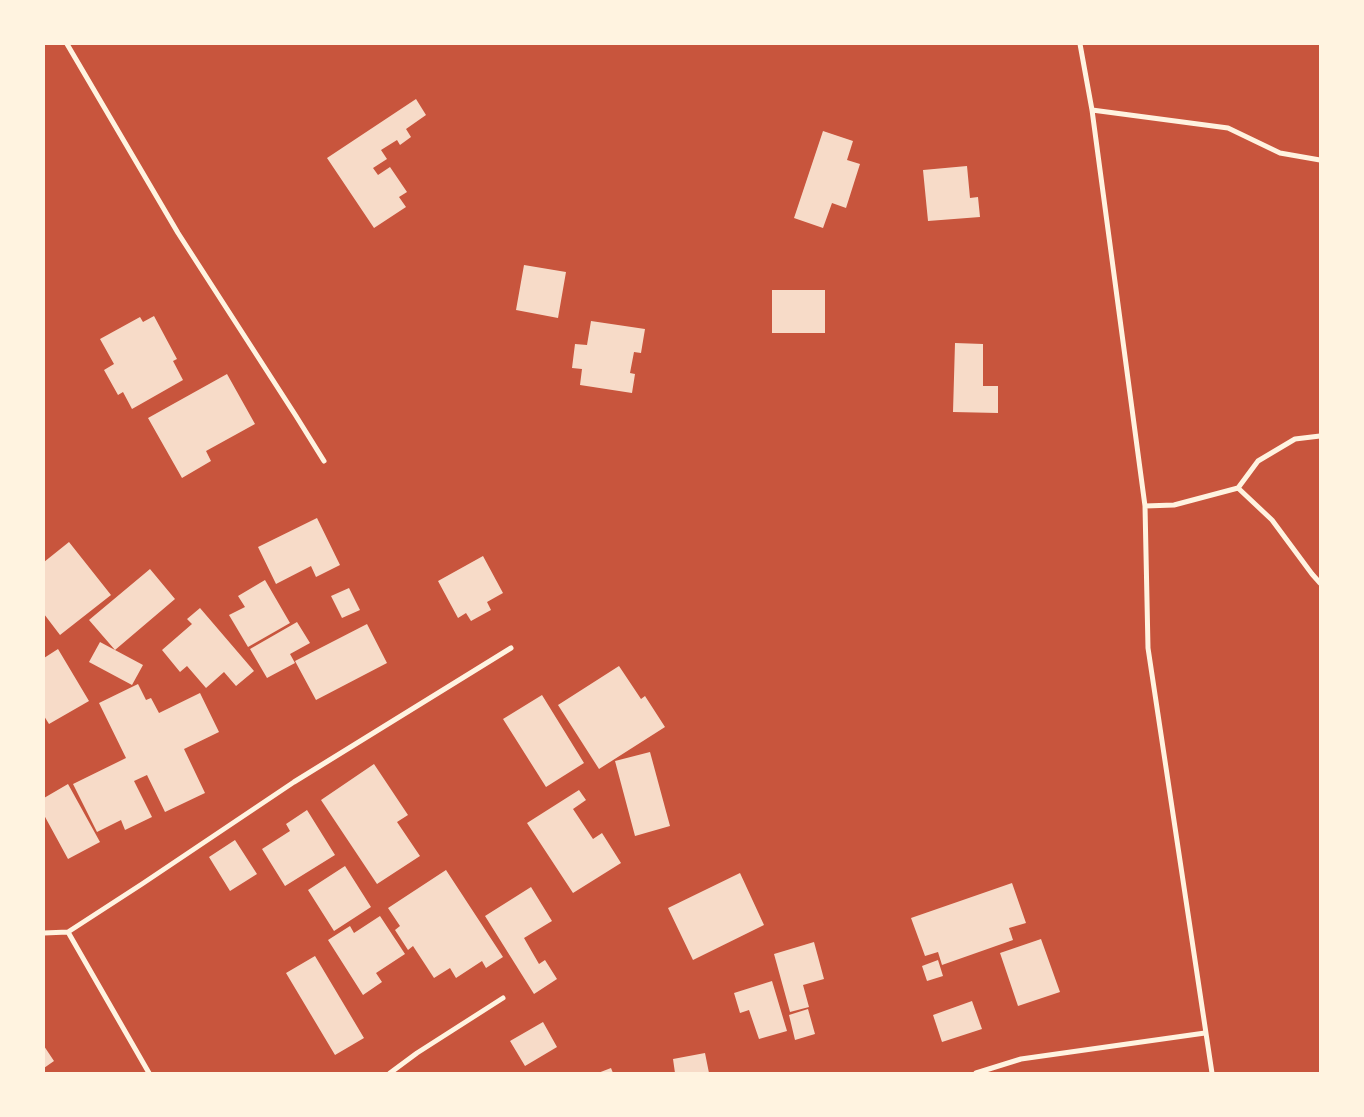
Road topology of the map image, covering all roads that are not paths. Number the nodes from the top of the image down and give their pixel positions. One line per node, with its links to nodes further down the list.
1 (67, 44): 6 (street)
2 (1080, 44): 3 (street)
3 (1092, 110): 4 (street); 8 (street)
4 (1320, 160)
5 (1320, 436): 7 (street)
6 (324, 461)
7 (1238, 488): 8 (street); 9 (street)
8 (1145, 506): 14 (street)
9 (1320, 582)
10 (511, 648): 11 (street)
11 (68, 932): 12 (street); 15 (street)
12 (44, 933)
13 (503, 998): 16 (street)
14 (1205, 1034): 17 (street); 18 (street)
15 (149, 1073)
16 (390, 1073)
17 (976, 1073)
18 (1212, 1073)

